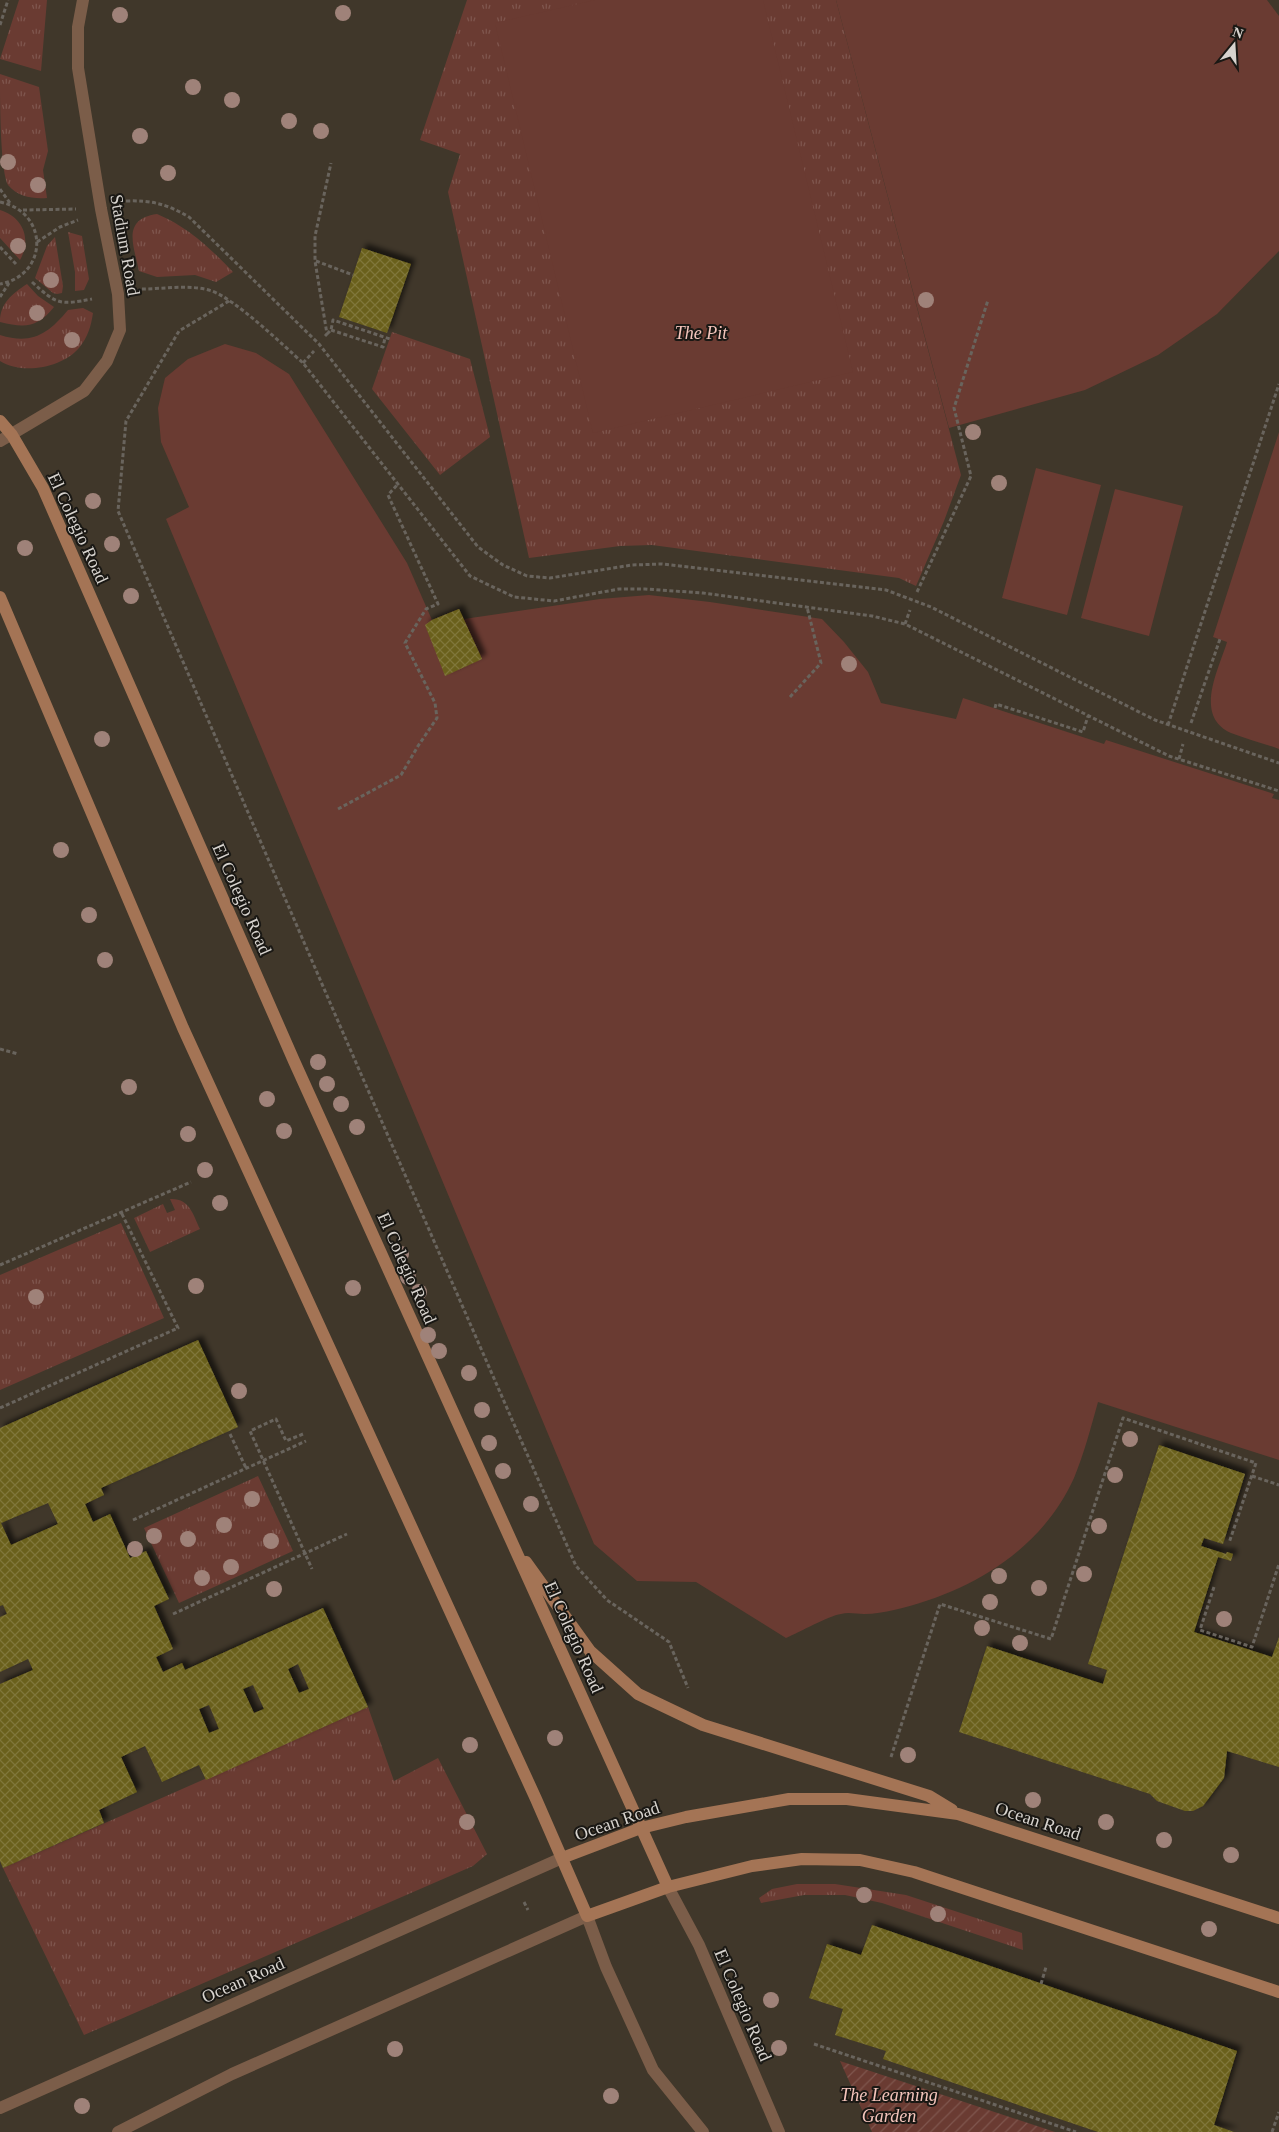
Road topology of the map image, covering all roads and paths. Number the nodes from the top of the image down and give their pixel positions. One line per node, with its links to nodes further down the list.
1 (8, 0): 3 (path)
2 (83, 0): 34 (street, Stadium Road)
3 (0, 25)
4 (331, 163): 14 (path)
5 (0, 189): 8 (path)
6 (126, 201): 47 (path)
7 (0, 202): 8 (path)
8 (10, 204): 10 (path)
9 (74, 209): 10 (path)
10 (22, 210): 12 (path)
11 (77, 220): 12 (path)
12 (37, 242): 18 (path)
13 (0, 247): 15 (path)
14 (315, 261): 16 (path); 27 (path)
15 (16, 264)
16 (353, 275)
17 (32, 282): 22 (path)
18 (9, 283): 19 (path); 21 (path)
19 (0, 284)
20 (142, 290): 24 (path)
21 (0, 297)
22 (93, 299)
23 (988, 300): 37 (path)
24 (229, 301): 31 (path); 75 (path)
25 (346, 320): 26 (path)
26 (344, 324): 27 (path); 28 (path)
27 (331, 330): 28 (path)
28 (385, 338): 29 (path)
29 (390, 340)
30 (314, 351): 31 (path)
31 (303, 363): 36 (path)
32 (1279, 384): 47 (path)
33 (0, 421): 34 (main road, El Colegio Road)
34 (12, 435): 35 (street, Stadium Road); 69 (main road, El Colegio Road)
35 (0, 440)
36 (397, 485): 39 (path); 52 (path)
37 (917, 592)
38 (0, 597): 79 (main road)
39 (807, 607): 41 (path); 43 (path)
40 (910, 610): 41 (path)
41 (905, 624): 45 (path)
42 (1220, 639): 46 (path)
43 (790, 697)
44 (995, 708): 45 (path)
45 (1088, 716): 49 (path)
46 (1191, 723)
47 (1168, 725): 50 (path)
48 (1184, 744): 49 (path)
49 (1178, 759): 51 (path)
50 (1279, 764)
51 (1279, 791)
52 (338, 810)
53 (0, 1049): 54 (path)
54 (18, 1054)
55 (191, 1182): 56 (path)
56 (121, 1212): 57 (path); 58 (path)
57 (0, 1266)
58 (0, 1408)
59 (230, 1434): 63 (path)
60 (303, 1434): 62 (path)
61 (306, 1441): 62 (path)
62 (264, 1460): 63 (path); 70 (path)
63 (246, 1468): 66 (path)
64 (1252, 1476): 65 (path); 68 (path); 76 (path)
65 (1279, 1484)
66 (133, 1520)
67 (347, 1534): 70 (path)
68 (1229, 1543)
69 (514, 1546): 77 (main road); 78 (main road, El Colegio Road)
70 (305, 1552): 72 (path); 74 (path)
71 (1279, 1564): 73 (path)
72 (312, 1569)
73 (1214, 1588)
74 (173, 1614)
75 (691, 1696)
76 (888, 1766)
77 (958, 1814): 78 (main road, Ocean Road); 82 (main road, Ocean Road)
78 (641, 1828): 79 (main road, Ocean Road); 80 (main road, El Colegio Road)
79 (562, 1858): 81 (main road); 87 (street, Ocean Road)
80 (668, 1887): 81 (main road); 85 (main road); 91 (street, El Colegio Road)
81 (587, 1916): 89 (street); 90 (street)
82 (1279, 1918)
83 (1046, 1967): 84 (path)
84 (1041, 1984)
85 (1279, 1992)
86 (814, 2044): 92 (path)
87 (0, 2108)
88 (1279, 2112): 93 (path)
89 (118, 2132)
90 (703, 2132)
91 (779, 2132)
92 (1076, 2132)
93 (1272, 2132)

